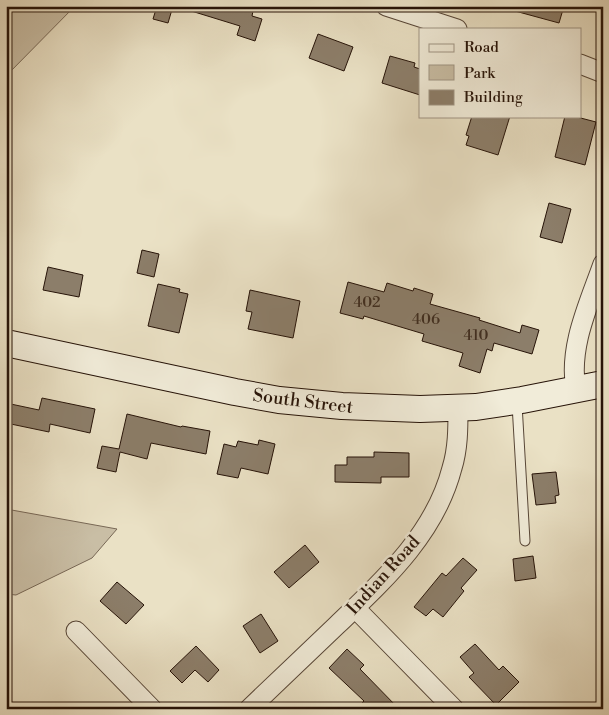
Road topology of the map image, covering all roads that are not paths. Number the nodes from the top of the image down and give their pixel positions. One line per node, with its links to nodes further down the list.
1 (386, 6): 2 (street)
2 (454, 28)
3 (582, 65): 4 (street)
4 (603, 73)
5 (603, 264): 8 (street)
6 (6, 343): 10 (main road, South Street)
7 (603, 384): 8 (main road, South Street)
8 (576, 390): 9 (main road, South Street)
9 (517, 401): 10 (main road, South Street); 11 (lane)
10 (458, 408): 12 (street, Indian Road)
11 (525, 541)
12 (355, 608): 15 (street, Indian Road); 16 (street)
13 (76, 631): 14 (street)
14 (152, 709)
15 (249, 709)
16 (454, 709)

